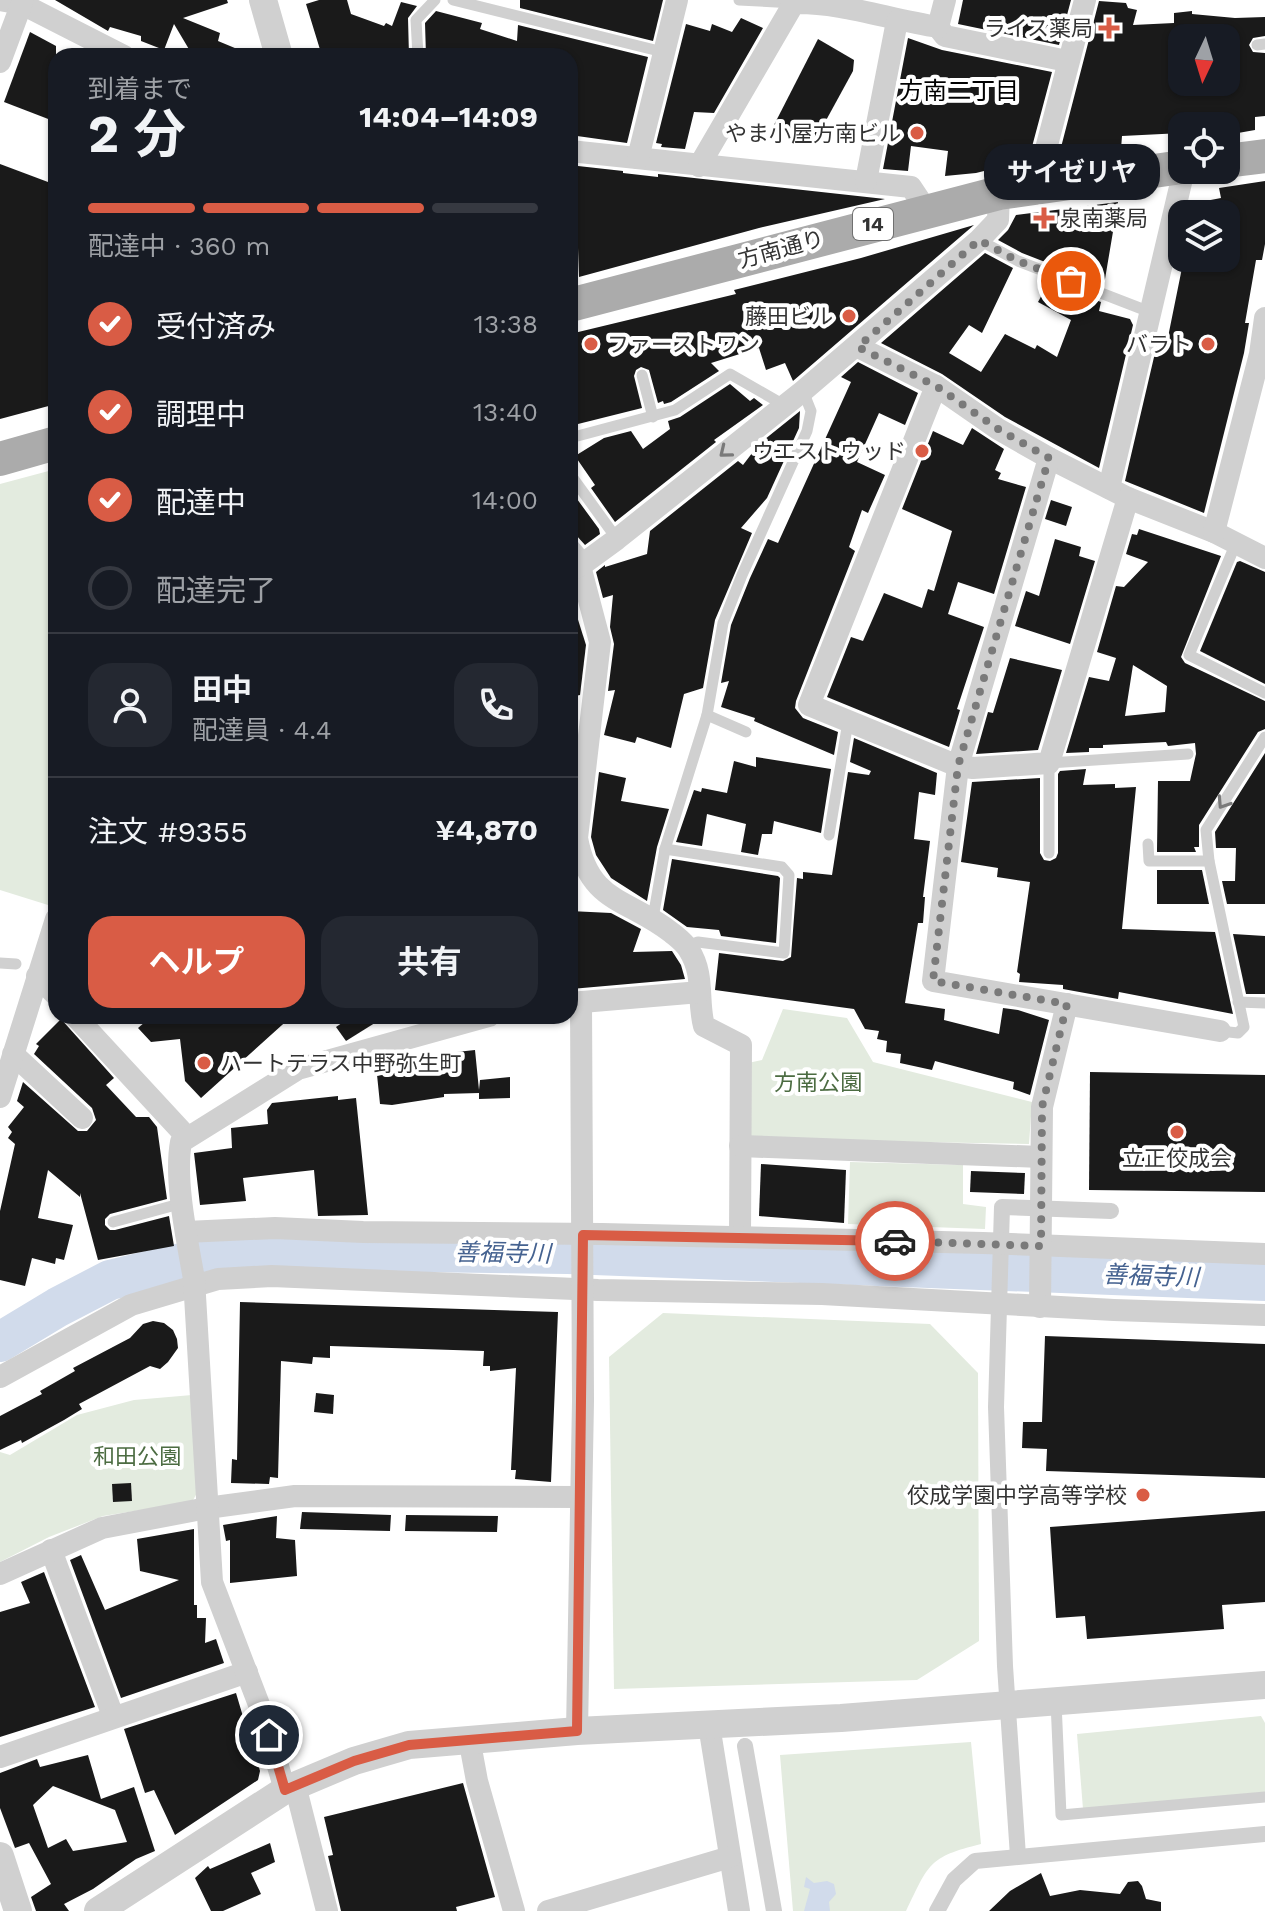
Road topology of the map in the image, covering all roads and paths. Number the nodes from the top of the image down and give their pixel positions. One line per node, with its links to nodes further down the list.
1 (263, 0): 13 (street)
2 (435, 0): 14 (lane)
3 (453, 0): 15 (lane)
4 (677, 0): 15 (street)
5 (739, 0): 9 (lane)
6 (945, 0): 11 (street)
7 (1085, 0): 16 (street)
8 (15, 1): 12 (street); 17 (street)
9 (794, 3): 10 (street); 22 (street)
10 (897, 21): 11 (street); 24 (street)
11 (938, 27): 16 (street)
12 (108, 48)
13 (277, 48)
14 (418, 48)
15 (663, 52): 20 (street)
16 (1067, 61): 26 (street)
17 (0, 62)
18 (578, 152): 20 (street)
19 (1265, 156): 21 (main road)
20 (638, 158): 22 (street)
21 (1240, 159)
22 (699, 166): 24 (street)
23 (1168, 171): 26 (main road, 方南通り / 14)
24 (866, 181): 28 (street)
25 (1180, 184): 31 (street)
26 (1036, 187): 27 (main road, 方南通り / 14)
27 (999, 193): 28 (main road, 方南通り / 14); 29 (street)
28 (927, 211): 30 (main road, 方南通り / 14)
29 (979, 240): 31 (lane); 33 (street)
30 (578, 303)
31 (1150, 312): 44 (street)
32 (1265, 318): 45 (street)
33 (858, 347): 35 (street); 36 (street)
34 (642, 375): 38 (lane)
35 (936, 386): 41 (street); 52 (street)
36 (803, 391): 37 (street); 51 (lane)
37 (784, 405): 38 (lane); 46 (street, one-way to 46)
38 (653, 417): 39 (lane)
39 (578, 436)
40 (48, 445): 42 (main road)
41 (1049, 458): 44 (street); 57 (street)
42 (0, 459)
43 (578, 485): 46 (lane)
44 (1118, 493): 45 (street); 56 (street)
45 (1214, 532): 47 (street)
46 (617, 539): 49 (street)
47 (1236, 542): 48 (street); 50 (lane)
48 (1265, 558)
49 (579, 566): 58 (street)
50 (1265, 693)
51 (707, 715): 53 (lane); 61 (lane)
52 (848, 722): 57 (street); 59 (lane)
53 (746, 732)
54 (1264, 741): 63 (lane, one-way to 63)
55 (1188, 754): 56 (lane)
56 (1049, 763): 57 (street); 62 (lane)
57 (958, 766): 76 (street)
58 (578, 829)
59 (829, 835)
60 (1148, 844): 63 (lane)
61 (665, 849): 65 (lane); 67 (lane)
62 (1049, 853)
63 (1209, 861): 73 (lane)
64 (578, 868): 65 (street)
65 (653, 918): 67 (street)
66 (48, 943): 70 (street)
67 (687, 946): 72 (street)
68 (0, 963): 69 (lane)
69 (16, 964)
70 (37, 976): 71 (street); 81 (street)
71 (48, 987)
72 (700, 992): 74 (street); 85 (street)
73 (1238, 1002): 75 (lane); 80 (lane)
74 (578, 1003)
75 (1265, 1003)
76 (1067, 1004): 80 (street); 86 (street)
77 (82, 1024): 84 (street)
78 (456, 1024): 84 (street)
79 (577, 1024): 92 (street)
80 (1220, 1031)
81 (13, 1054): 82 (street); 83 (street)
82 (0, 1097)
83 (82, 1118)
84 (186, 1136): 87 (street)
85 (740, 1146): 86 (street); 90 (street)
86 (1041, 1157): 93 (street)
87 (183, 1203): 89 (lane); 91 (street)
88 (1111, 1211): 117 (street)
89 (113, 1222)
90 (740, 1237): 92 (street); 93 (street)
91 (187, 1239): 92 (street); 95 (street)
92 (583, 1240): 96 (street)
93 (1040, 1253): 94 (street); 97 (street)
94 (1265, 1254)
95 (194, 1282): 96 (street); 99 (street); 101 (street)
96 (582, 1284): 97 (street); 100 (street)
97 (1040, 1302): 98 (street)
98 (1265, 1315)
99 (0, 1377)
100 (580, 1497): 101 (street); 109 (street)
101 (207, 1508): 102 (street); 104 (street)
102 (51, 1550): 103 (street); 107 (street)
103 (0, 1574)
104 (247, 1672): 107 (street); 113 (street)
105 (1265, 1685): 106 (street)
106 (1056, 1702): 108 (street); 114 (lane)
107 (113, 1716): 112 (street)
108 (709, 1725): 109 (street); 118 (street)
109 (577, 1731): 110 (street)
110 (469, 1738): 113 (street); 123 (street)
111 (745, 1746): 126 (street)
112 (0, 1757)
113 (290, 1787): 121 (street); 122 (street)
114 (1265, 1797)
115 (1265, 1834): 117 (street)
116 (0, 1856): 120 (street)
117 (1018, 1856): 127 (street)
118 (730, 1857): 119 (street); 125 (street)
119 (629, 1900): 124 (street)
120 (18, 1911)
121 (98, 1911)
122 (327, 1911)
123 (514, 1911)
124 (548, 1911)
125 (739, 1911)
126 (774, 1911)
127 (937, 1911)

